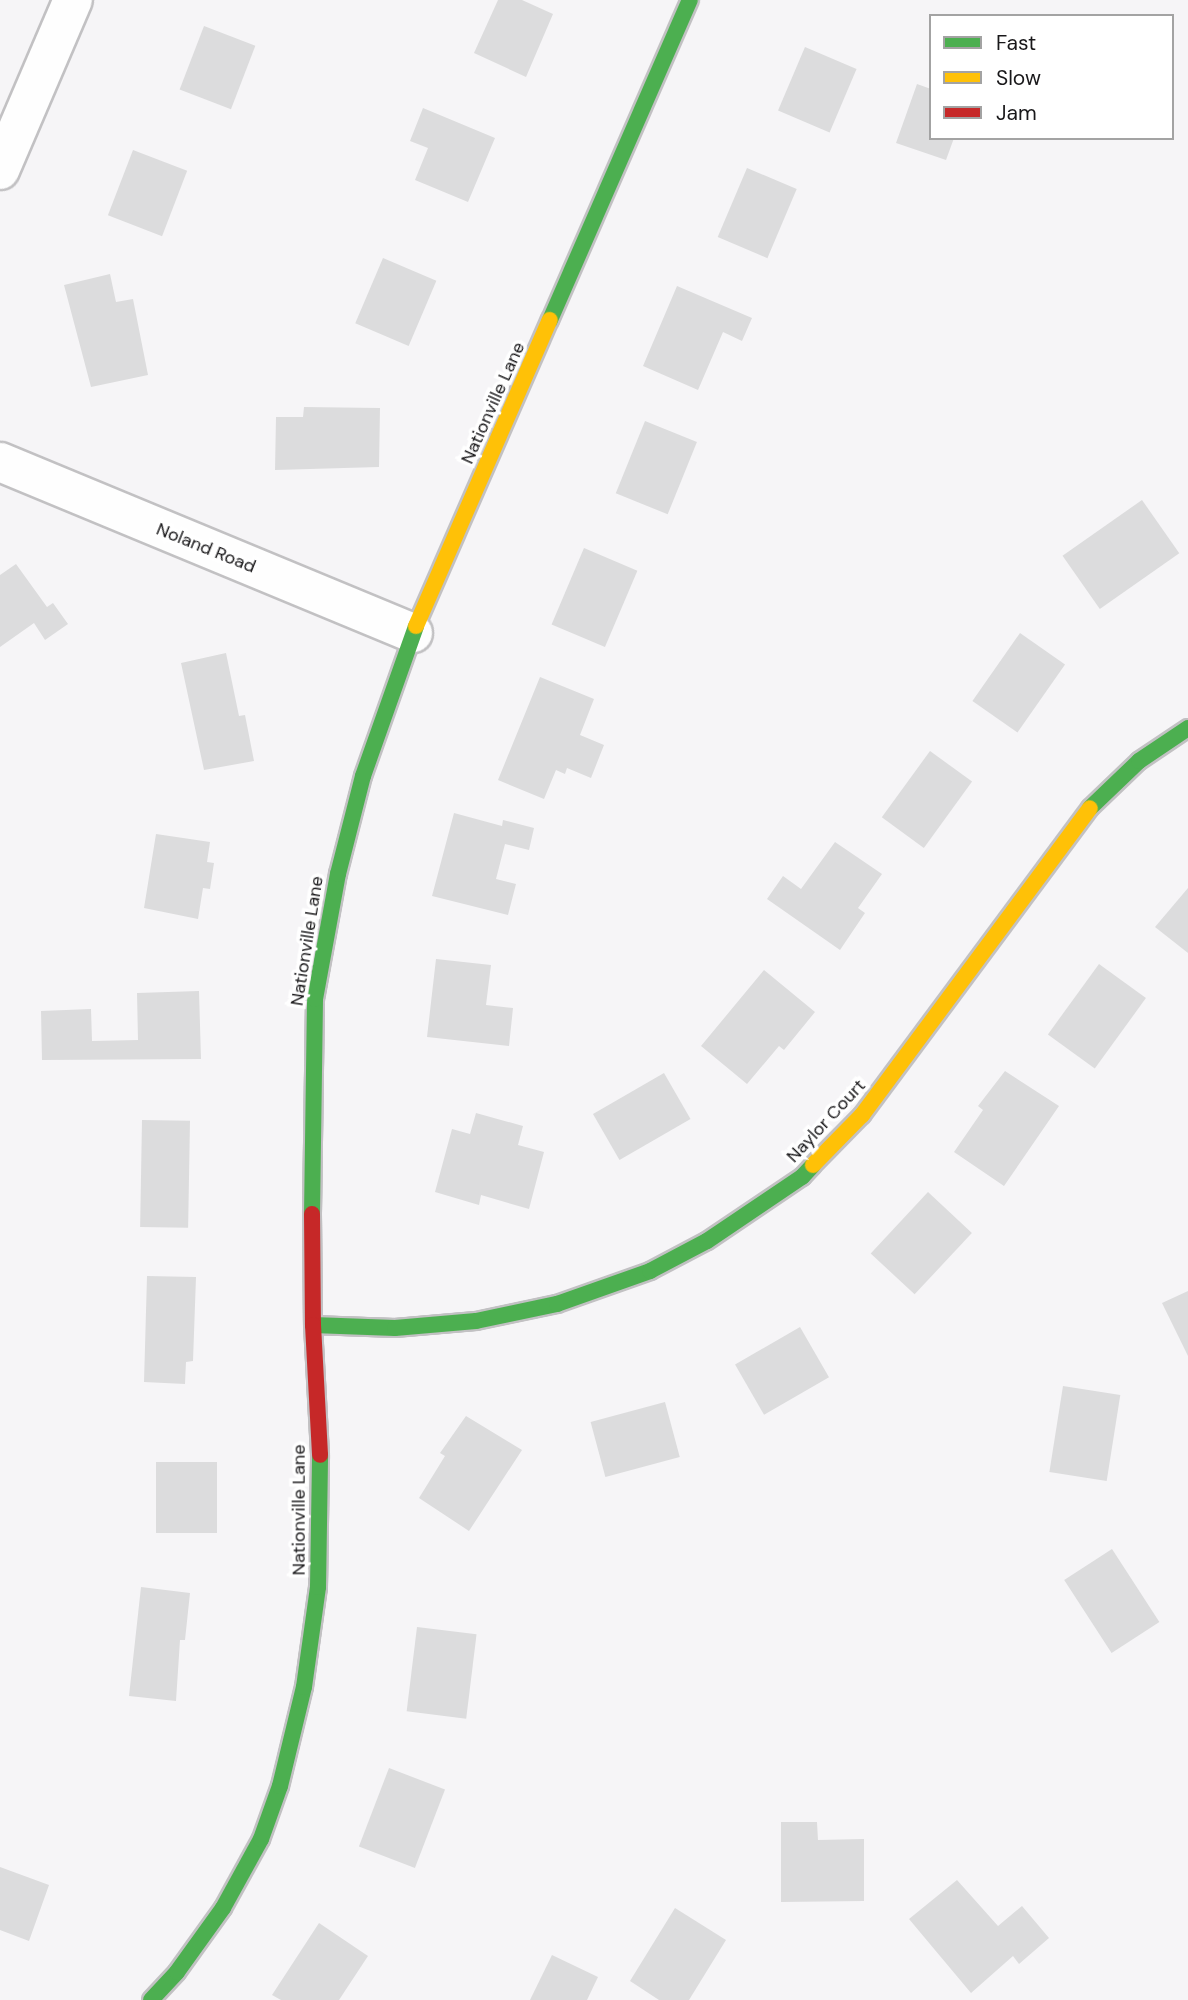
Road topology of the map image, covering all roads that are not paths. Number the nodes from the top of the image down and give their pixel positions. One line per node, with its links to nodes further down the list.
1 (73, 0): 3 (street)
2 (690, 0): 5 (street, Nationville Lane)
3 (0, 170)
4 (0, 462): 5 (street, Noland Road)
5 (412, 633): 7 (street, Nationville Lane)
6 (1188, 728): 7 (street, Naylor Court)
7 (313, 1325): 8 (street, Nationville Lane)
8 (150, 2000)

